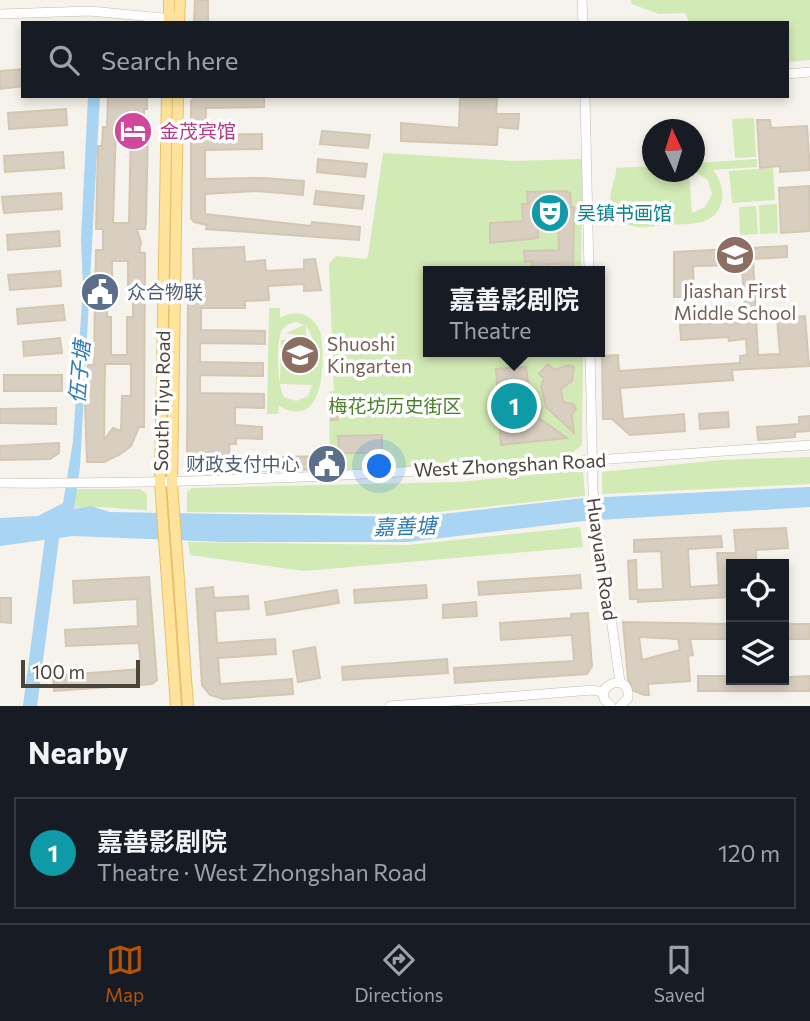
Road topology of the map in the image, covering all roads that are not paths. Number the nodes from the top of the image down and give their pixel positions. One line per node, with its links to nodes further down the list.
1 (169, 0): 5 (main road)
2 (180, 0): 5 (main road)
3 (582, 0): 6 (street)
4 (0, 14): 5 (street)
5 (174, 21)
6 (583, 21)
7 (810, 72): 8 (street)
8 (789, 74)
9 (167, 98): 16 (main road, South Tiyu Road)
10 (178, 98): 16 (main road, South Tiyu Road)
11 (585, 98): 12 (street)
12 (589, 266)
13 (590, 357): 15 (street, Huayuan Road)
14 (810, 444): 15 (street, West Zhongshan Road)
15 (592, 460): 16 (street, West Zhongshan Road); 19 (street, Huayuan Road)
16 (166, 482): 17 (street, West Zhongshan Road); 18 (main road, South Tiyu Road)
17 (0, 483)
18 (173, 558): 22 (main road, South Tiyu Road); 23 (main road, South Tiyu Road)
19 (620, 682): 20 (street); 21 (street, Huayuan Road)
20 (603, 692): 24 (street); 25 (street)
21 (623, 704): 26 (street)
22 (176, 706)
23 (188, 706)
24 (390, 706)
25 (611, 706)
26 (636, 706)

